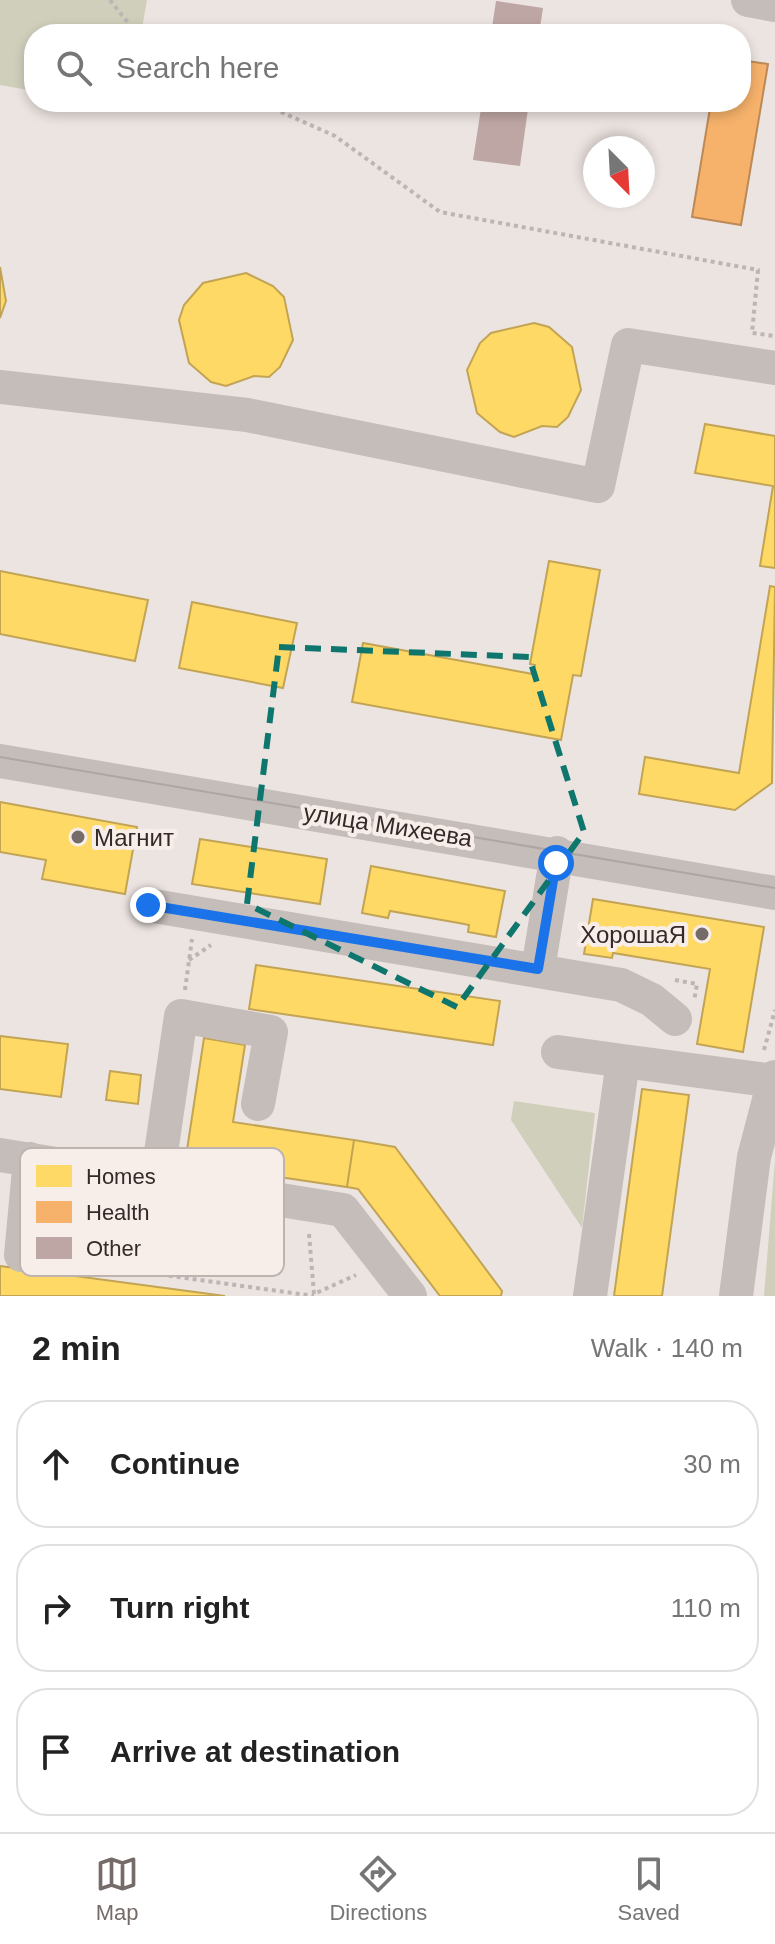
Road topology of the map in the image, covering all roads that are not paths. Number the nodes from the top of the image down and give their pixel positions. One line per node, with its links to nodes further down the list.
1 (748, 0): 2 (street)
2 (775, 5)
3 (775, 368): 4 (street)
4 (0, 387)
5 (0, 761): 6 (street, улица Михеева)
6 (557, 853): 7 (street, улица Михеева); 9 (street)
7 (775, 893)
8 (148, 905): 9 (street)
9 (538, 969): 10 (street)
10 (675, 1019)
11 (558, 1052): 12 (street)
12 (623, 1061): 13 (street); 20 (street)
13 (774, 1079): 21 (street)
14 (258, 1104): 15 (street)
15 (162, 1148)
16 (15, 1157): 18 (street)
17 (284, 1200): 19 (street)
18 (20, 1239)
19 (410, 1296)
20 (590, 1296)
21 (736, 1296)

